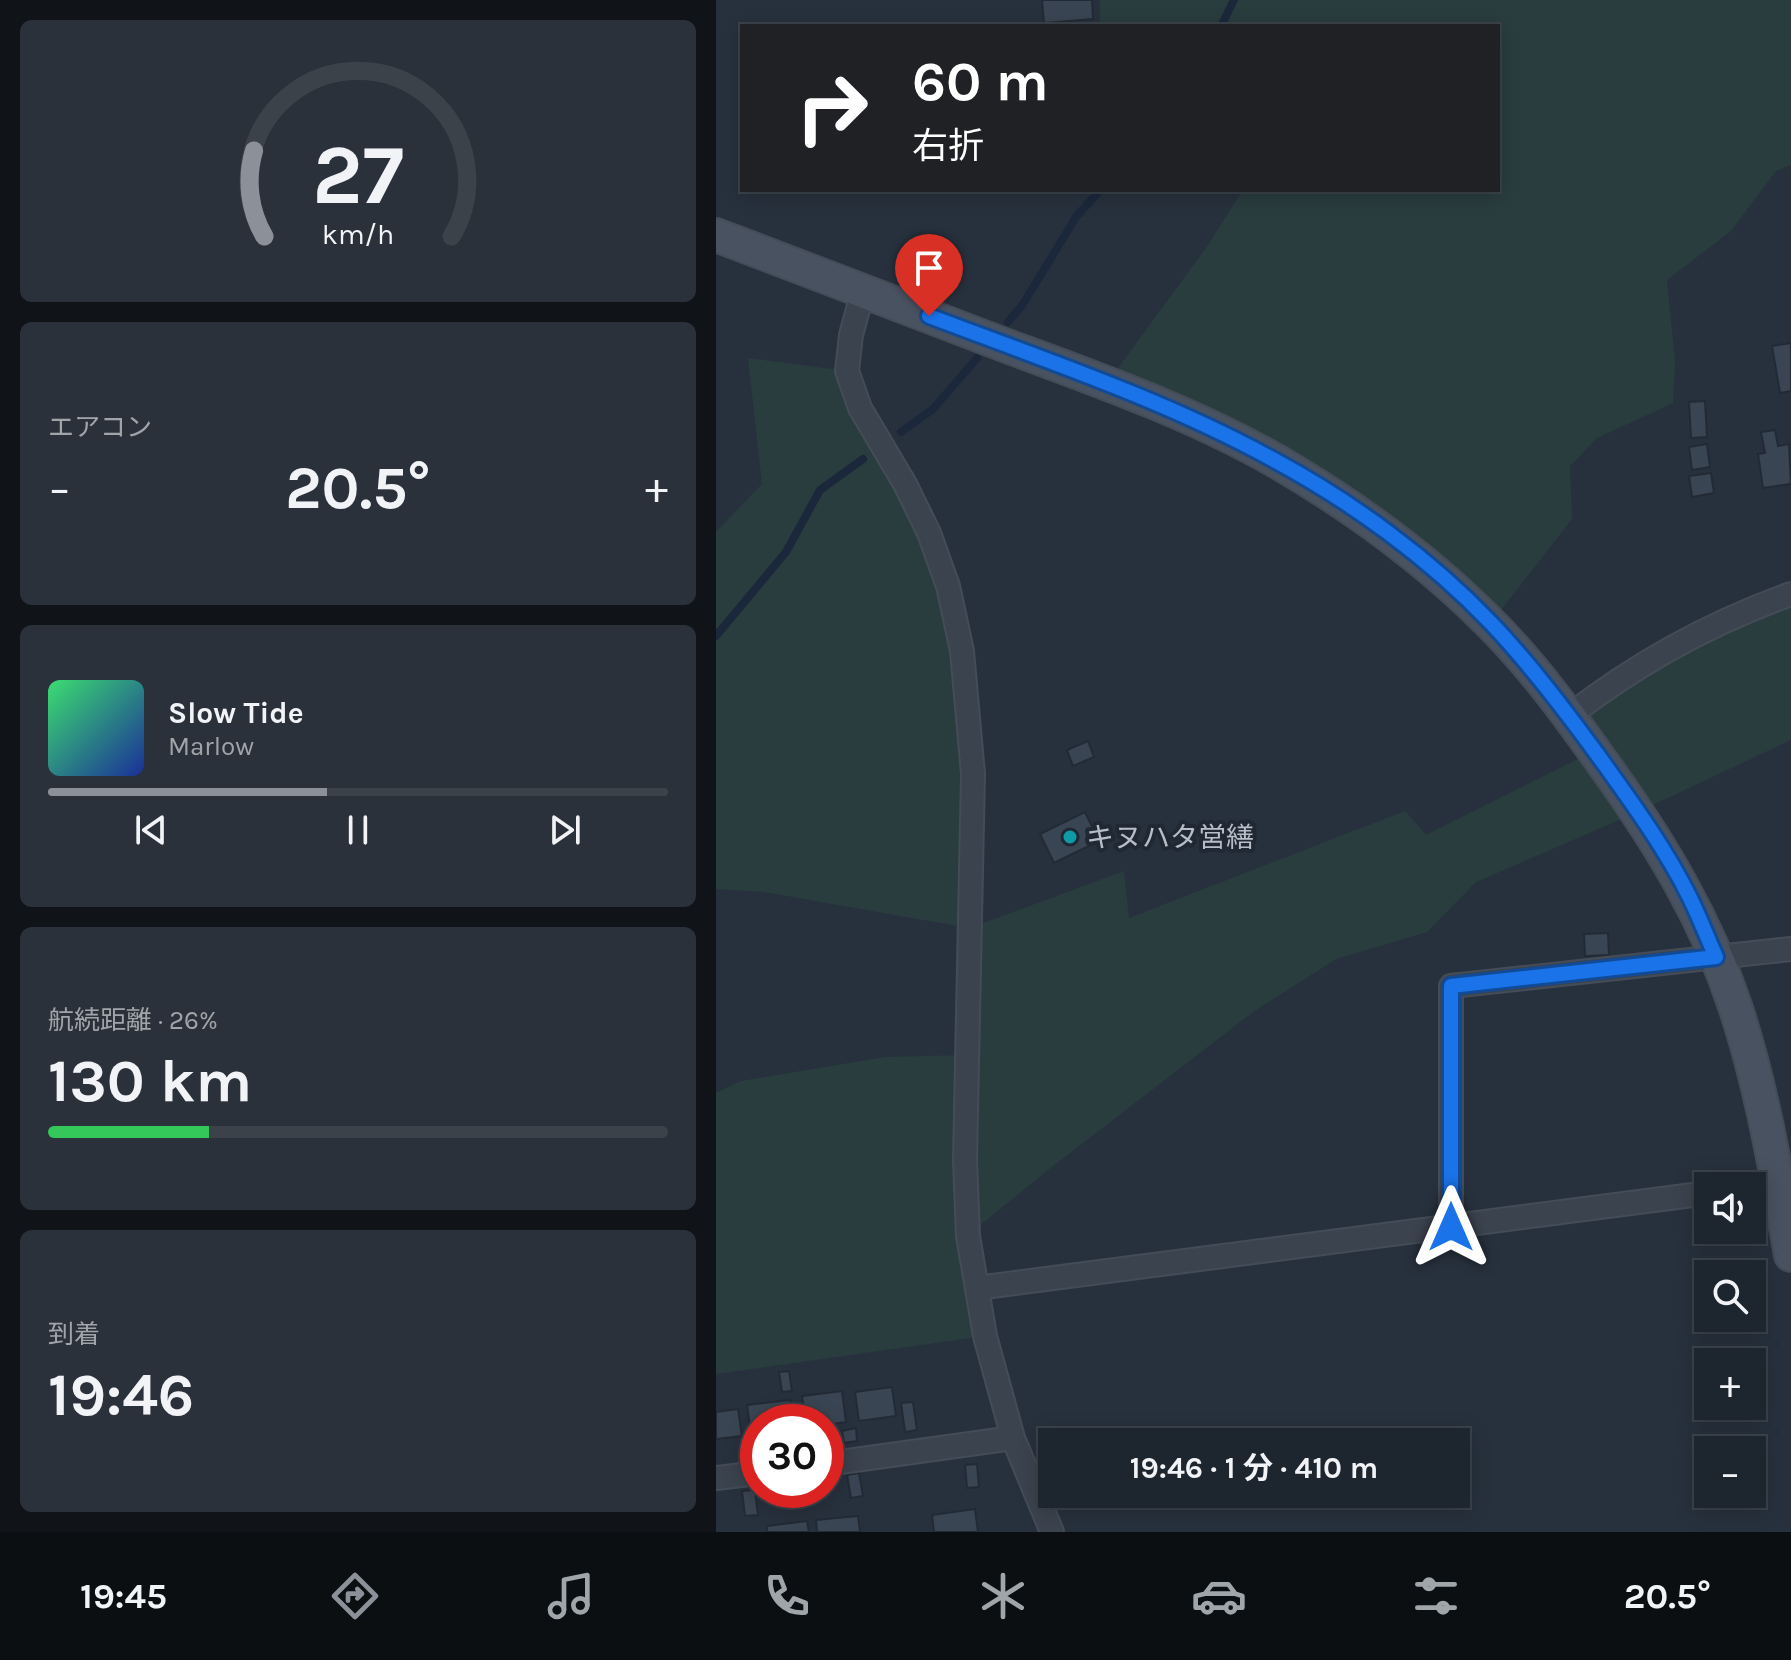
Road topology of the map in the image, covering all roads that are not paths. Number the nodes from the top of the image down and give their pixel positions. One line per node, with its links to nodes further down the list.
1 (716, 235): 2 (main road)
2 (863, 291): 4 (main road); 11 (street)
3 (1791, 594): 4 (street)
4 (1569, 716): 6 (main road)
5 (1791, 949): 6 (street)
6 (1716, 957): 7 (main road); 9 (street)
7 (1774, 1184): 10 (main road)
8 (1694, 1195): 9 (street)
9 (1451, 1227): 11 (street)
10 (1791, 1255)
11 (977, 1288): 12 (street)
12 (1013, 1438): 13 (street); 16 (street)
13 (844, 1461)
14 (740, 1475): 15 (street)
15 (716, 1478)
16 (1052, 1532)

